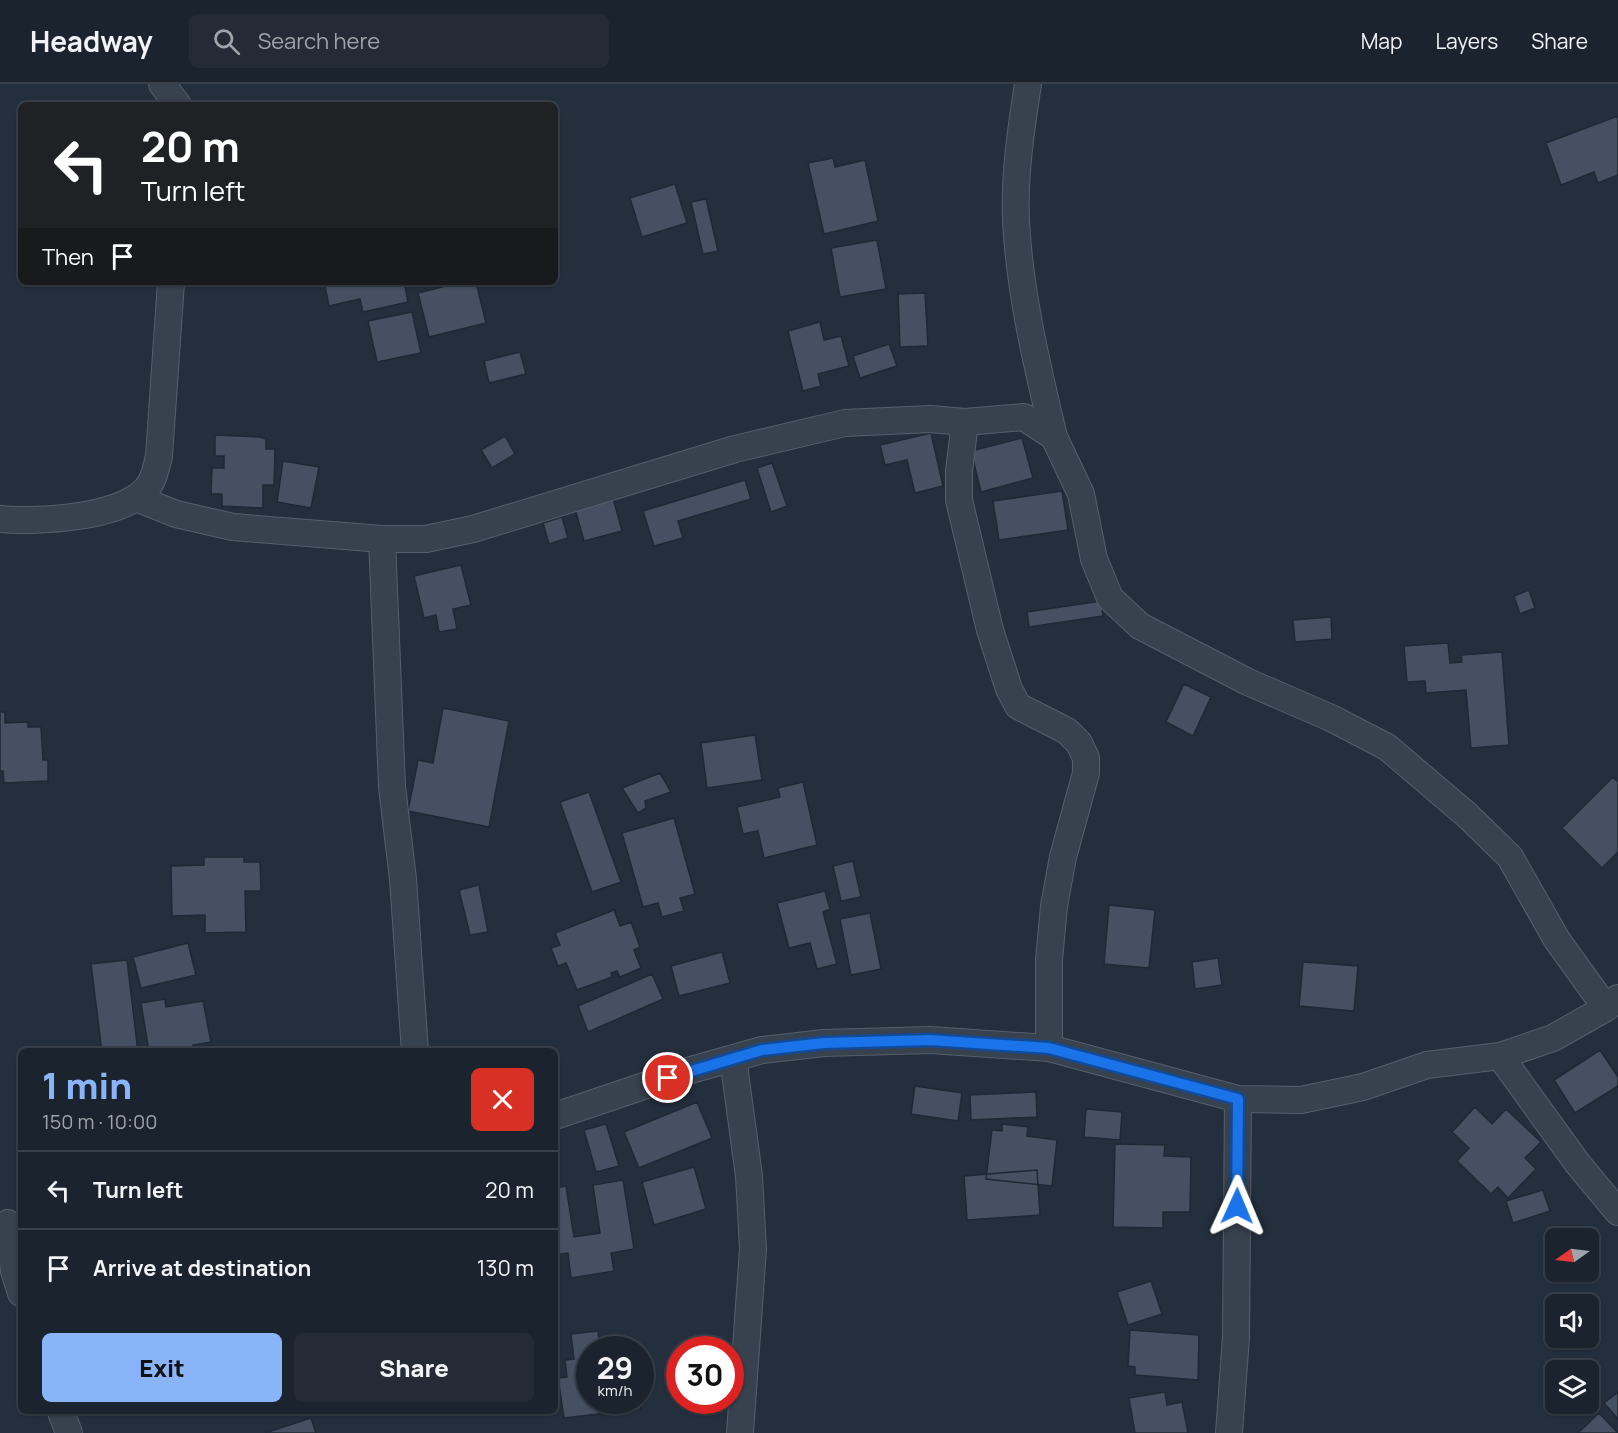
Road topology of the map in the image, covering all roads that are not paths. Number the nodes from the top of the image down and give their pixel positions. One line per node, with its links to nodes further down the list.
1 (162, 84): 3 (street)
2 (1028, 84): 6 (street)
3 (176, 102)
4 (171, 285): 7 (street)
5 (964, 422): 6 (street); 9 (street); 12 (street)
6 (1054, 437): 10 (street)
7 (136, 498): 8 (street); 9 (street)
8 (0, 519)
9 (382, 539): 11 (street)
10 (1612, 1003): 13 (street)
11 (415, 1048)
12 (1049, 1048): 14 (street); 15 (street)
13 (1500, 1056): 15 (street); 17 (street)
14 (733, 1058): 16 (street); 22 (street)
15 (1238, 1099): 23 (street)
16 (558, 1115)
17 (1618, 1212)
18 (10, 1222): 19 (street)
19 (18, 1284)
20 (62, 1414): 21 (street)
21 (69, 1433)
22 (740, 1433)
23 (1230, 1433)

